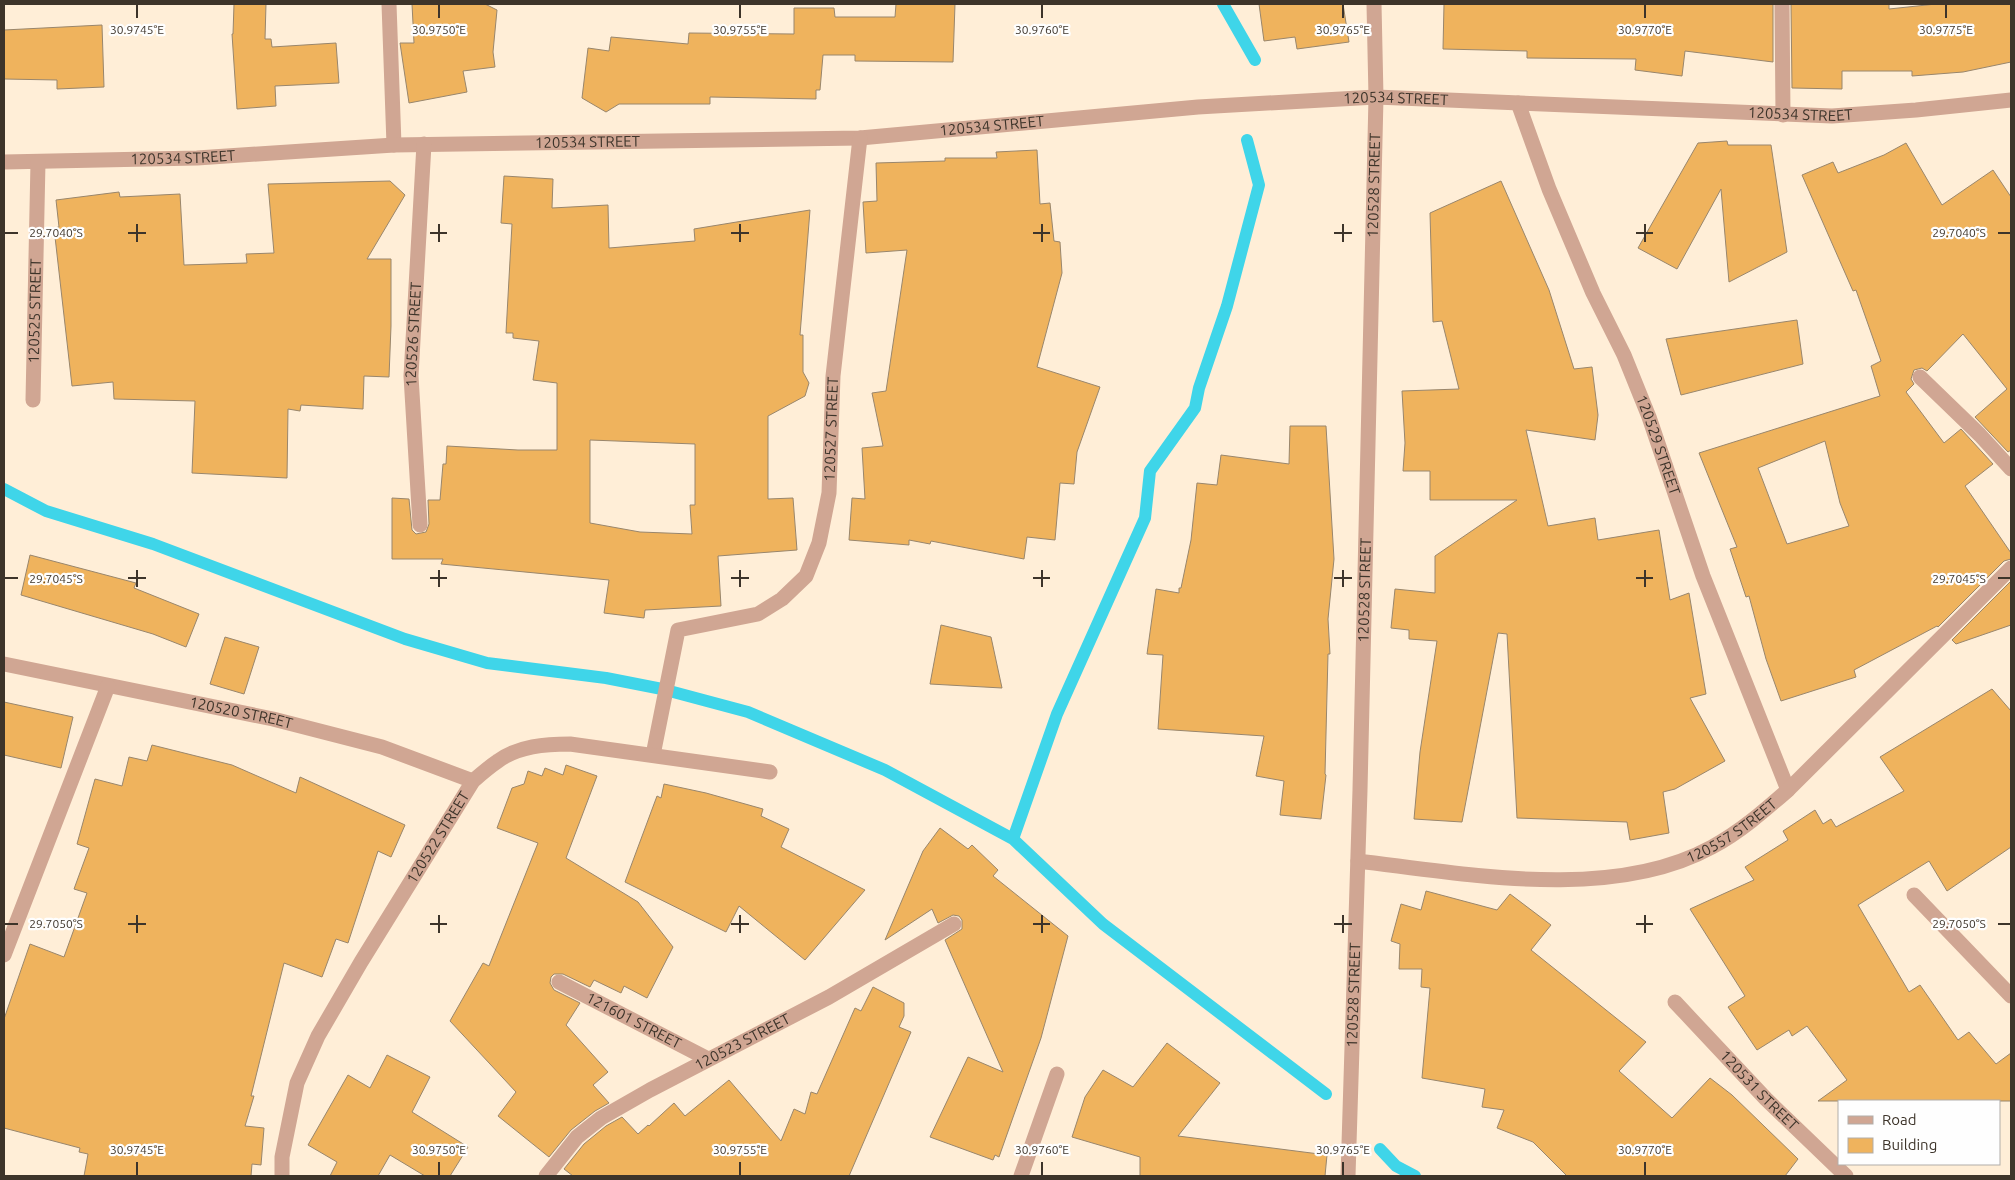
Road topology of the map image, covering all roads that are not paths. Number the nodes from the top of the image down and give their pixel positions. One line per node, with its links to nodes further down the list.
1 (389, 4): 10 (street)
2 (1374, 4): 4 (street, 120528 STREET)
3 (1782, 4): 7 (street)
4 (1376, 97): 6 (street, 120534 STREET); 8 (street, 120534 STREET); 24 (street, 120528 STREET)
5 (2011, 100): 7 (street, 120534 STREET)
6 (1518, 103): 7 (street, 120534 STREET); 23 (street, 120529 STREET)
7 (1783, 115)
8 (860, 138): 9 (street, 120534 STREET); 20 (street, 120527 STREET)
9 (424, 144): 10 (street, 120534 STREET); 16 (street, 120526 STREET)
10 (394, 145): 12 (street, 120534 STREET)
11 (4, 162): 12 (street, 120534 STREET)
12 (38, 162): 14 (street, 120525 STREET)
13 (1920, 377): 15 (street)
14 (34, 400)
15 (2011, 469)
16 (420, 524)
17 (2011, 568): 23 (street, 120557 STREET)
18 (4, 664): 19 (street, 120520 STREET)
19 (108, 686): 22 (street, 120520 STREET); 27 (street)
20 (653, 755): 21 (street, 120522 STREET); 22 (street, 120522 STREET)
21 (770, 772)
22 (473, 781): 33 (street, 120522 STREET)
23 (1788, 790): 24 (street, 120557 STREET)
24 (1358, 861): 36 (street, 120528 STREET)
25 (1914, 896): 29 (street)
26 (954, 924): 31 (street, 120523 STREET)
27 (4, 955)
28 (559, 982): 31 (street, 121601 STREET)
29 (2011, 996)
30 (1675, 1002): 37 (street, 120531 STREET)
31 (708, 1059): 34 (street, 120523 STREET)
32 (1057, 1074): 35 (street)
33 (282, 1176)
34 (546, 1176)
35 (1021, 1176)
36 (1348, 1176)
37 (1846, 1176)

